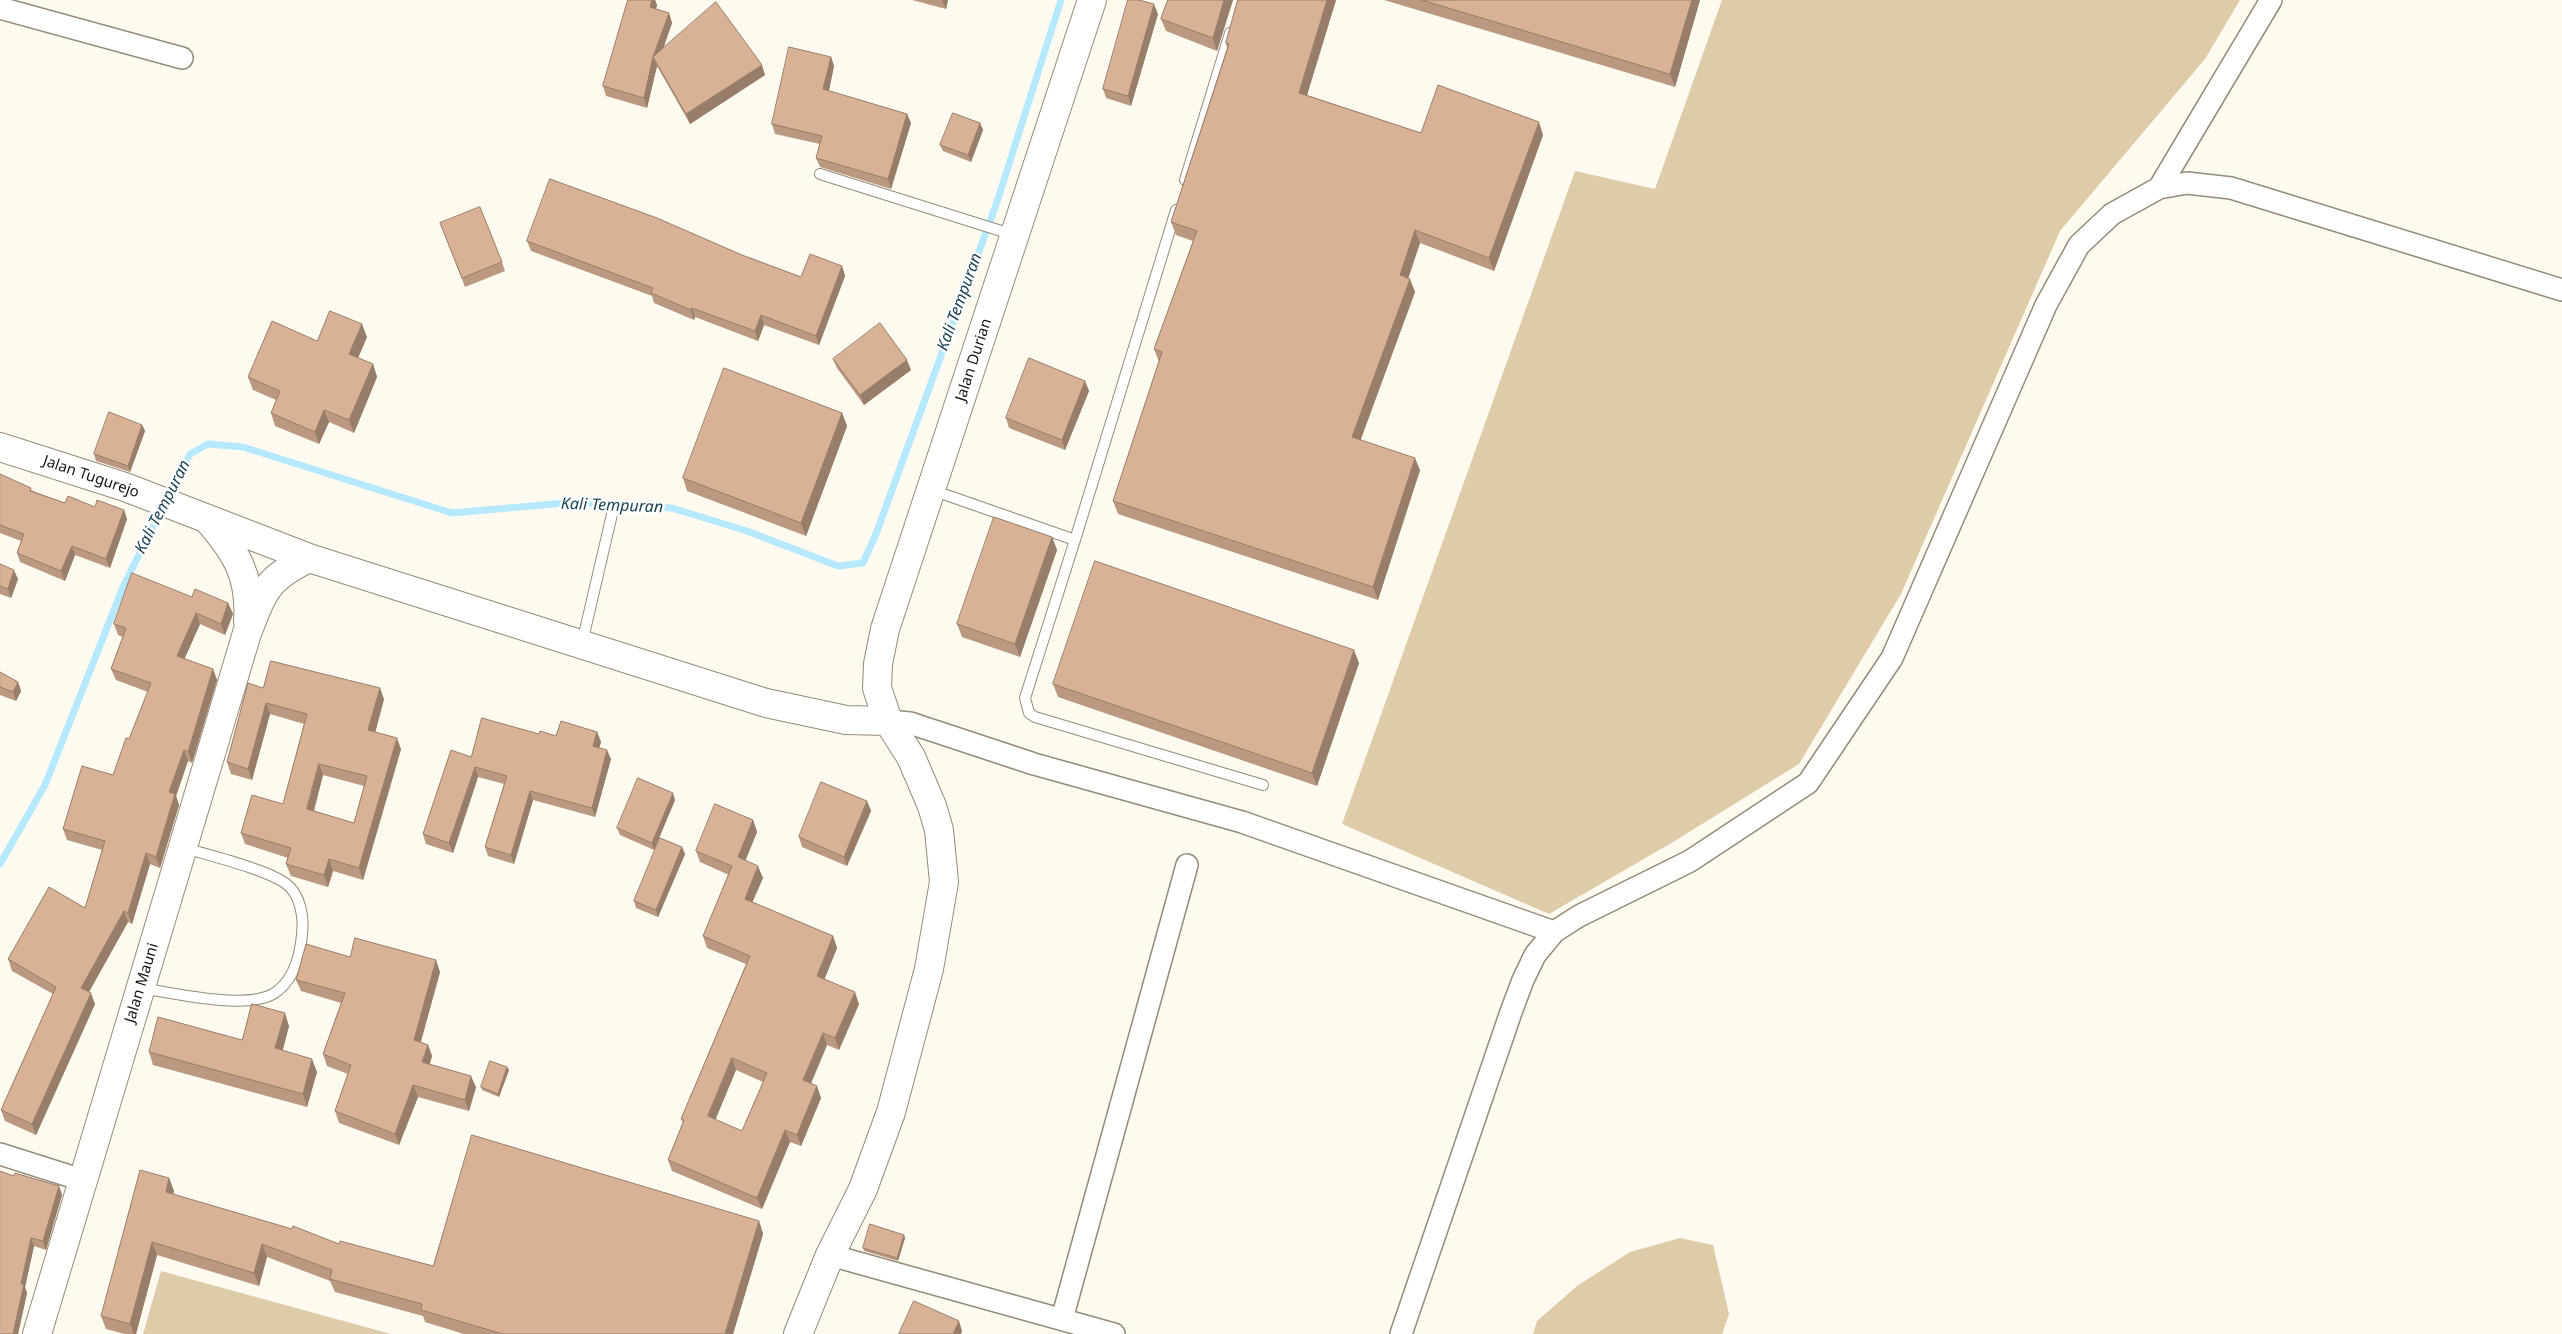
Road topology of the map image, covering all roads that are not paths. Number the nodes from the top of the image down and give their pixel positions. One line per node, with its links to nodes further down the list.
1 (1092, 0): 8 (main road, Jalan Durian)
2 (2271, 0): 7 (street)
3 (0, 8): 5 (street)
4 (1234, 20): 14 (lane)
5 (182, 58)
6 (820, 174): 8 (lane)
7 (2159, 188): 9 (street); 22 (street)
8 (1016, 236): 11 (main road, Jalan Durian)
9 (2562, 290)
10 (0, 447): 13 (main road, Jalan Tugurejo)
11 (931, 490): 14 (lane); 18 (main road, Jalan Durian)
12 (613, 510): 17 (lane)
13 (208, 520): 15 (main road, Jalan Tugurejo); 16 (main road, Jalan Mauni)
14 (1075, 540): 19 (lane)
15 (309, 558): 16 (main road, Jalan Mauni); 17 (main road, Jalan Tugurejo)
16 (247, 633): 20 (main road, Jalan Mauni)
17 (582, 645): 18 (main road, Jalan Tugurejo)
18 (888, 721): 22 (street); 26 (main road, Jalan Durian)
19 (1263, 785)
20 (183, 847): 23 (main road, Jalan Mauni); 23 (lane)
21 (1186, 865): 27 (street)
22 (1554, 932): 31 (street)
23 (140, 988): 25 (main road, Jalan Mauni)
24 (0, 1154): 25 (street)
25 (82, 1180): 28 (main road, Jalan Mauni)
26 (830, 1255): 27 (street); 29 (main road, Jalan Durian)
27 (1062, 1319): 30 (street)
28 (37, 1334)
29 (798, 1334)
30 (1114, 1334)
31 (1401, 1334)

